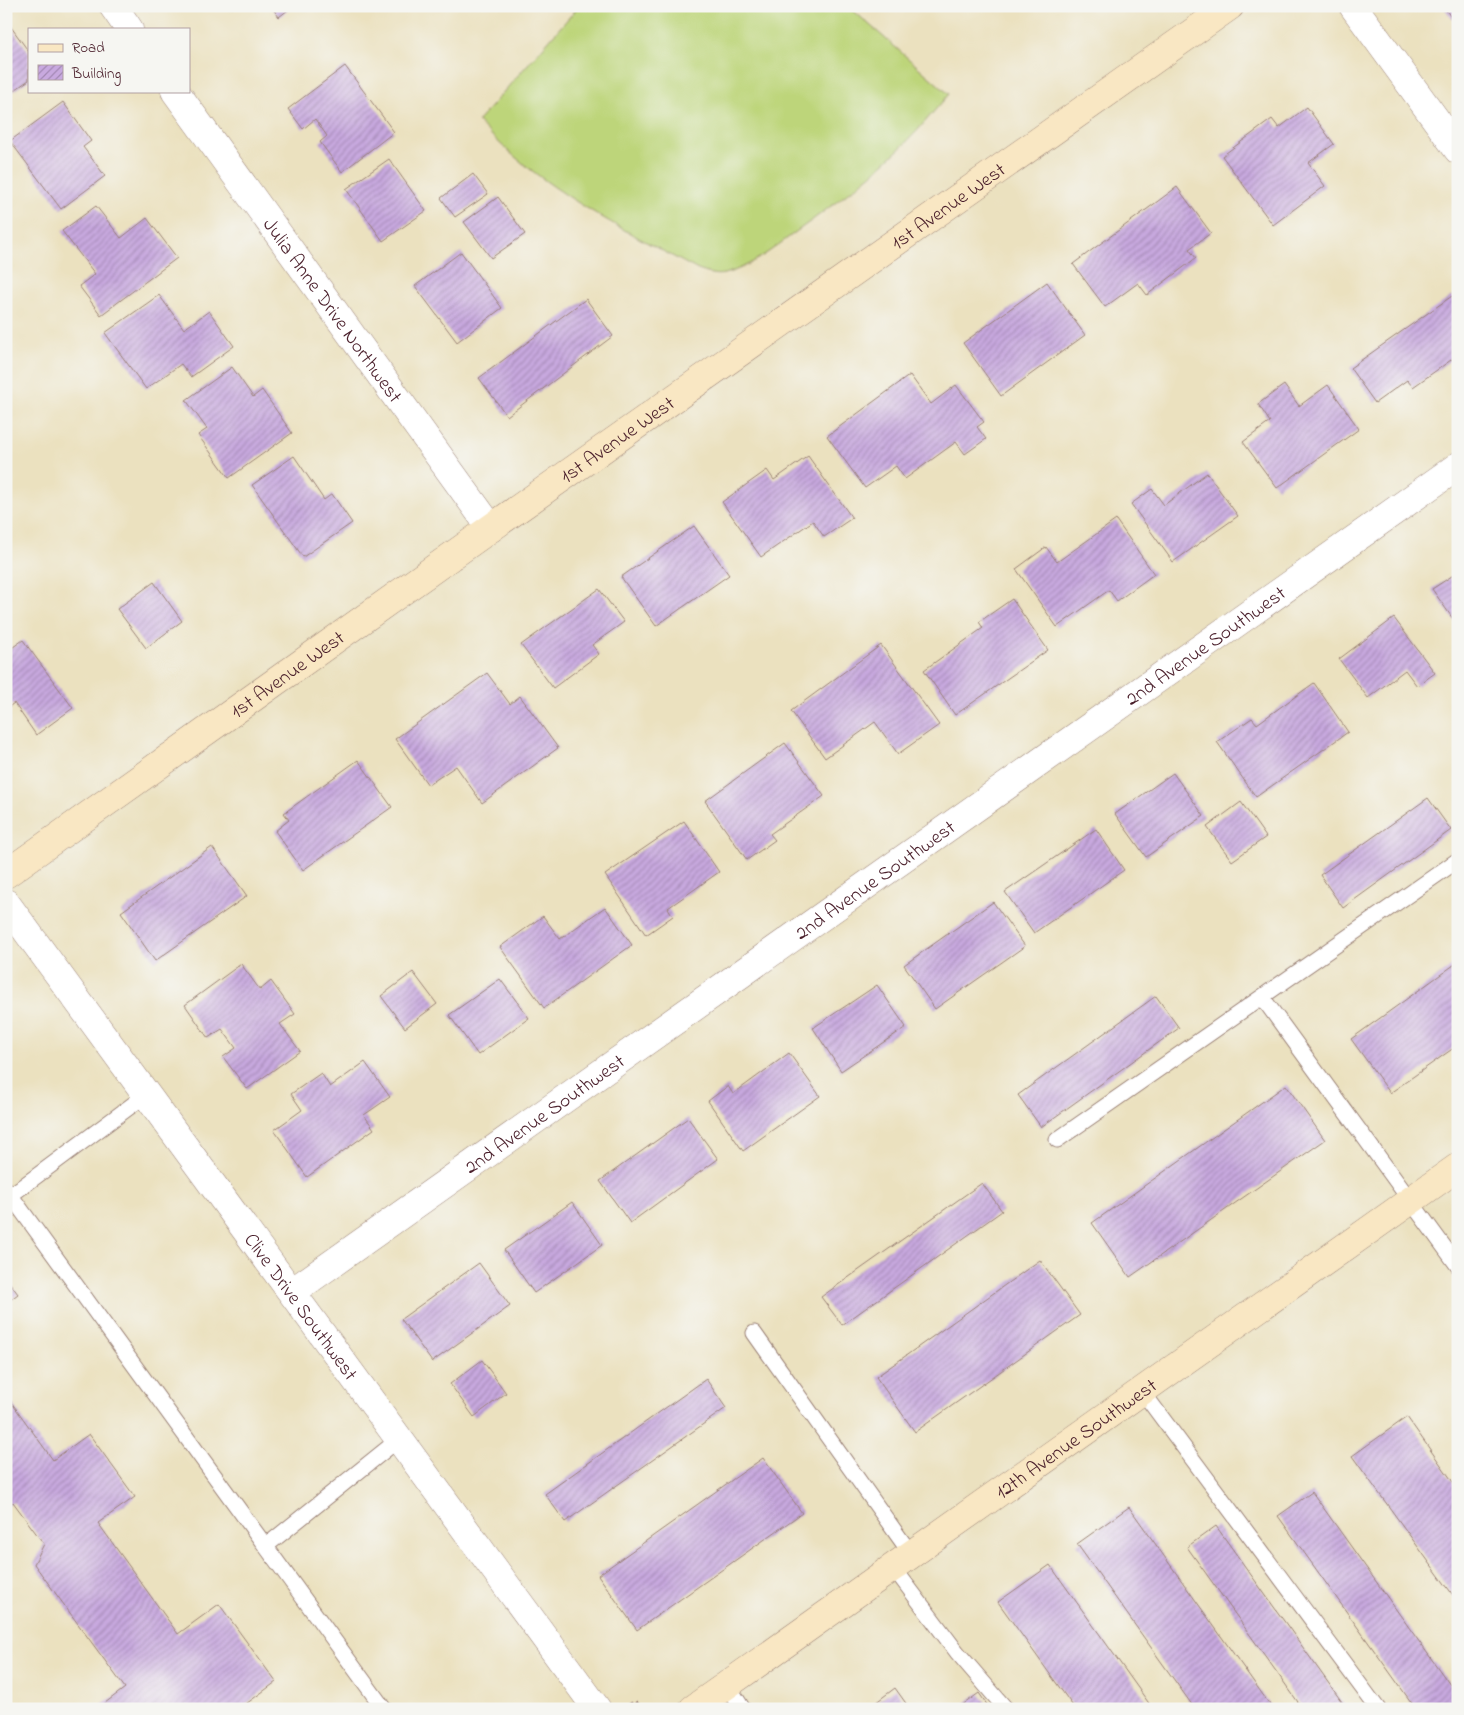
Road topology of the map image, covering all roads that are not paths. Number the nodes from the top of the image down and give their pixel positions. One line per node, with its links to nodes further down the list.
1 (113, 6): 4 (street)
2 (1230, 6): 8 (street, 1st Avenue West)
3 (1353, 6): 6 (street)
4 (128, 28)
5 (176, 92): 8 (street, Julia Anne Drive Northwest)
6 (1458, 150)
7 (1458, 466): 19 (street, 2nd Avenue Southwest)
8 (491, 528): 10 (street, 1st Avenue West)
9 (1458, 860): 12 (lane)
10 (6, 874)
11 (6, 903): 13 (street, Clive Drive Southwest)
12 (1262, 997): 14 (lane); 17 (lane)
13 (147, 1094): 16 (lane); 19 (street, Clive Drive Southwest)
14 (1057, 1140)
15 (1458, 1167): 17 (street, 12th Avenue Southwest)
16 (8, 1192): 23 (lane)
17 (1410, 1201): 18 (lane); 21 (street, 12th Avenue Southwest)
18 (1458, 1266)
19 (292, 1292): 22 (street, Clive Drive Southwest)
20 (754, 1333): 24 (lane)
21 (1142, 1390): 24 (street, 12th Avenue Southwest); 31 (lane)
22 (399, 1439): 23 (lane); 27 (street, Clive Drive Southwest)
23 (266, 1546): 26 (lane)
24 (902, 1561): 25 (street, 12th Avenue Southwest); 30 (lane)
25 (727, 1684): 28 (street, 12th Avenue Southwest); 29 (lane)
26 (384, 1709)
27 (597, 1709)
28 (692, 1709)
29 (743, 1709)
30 (1006, 1709)
31 (1378, 1709)

